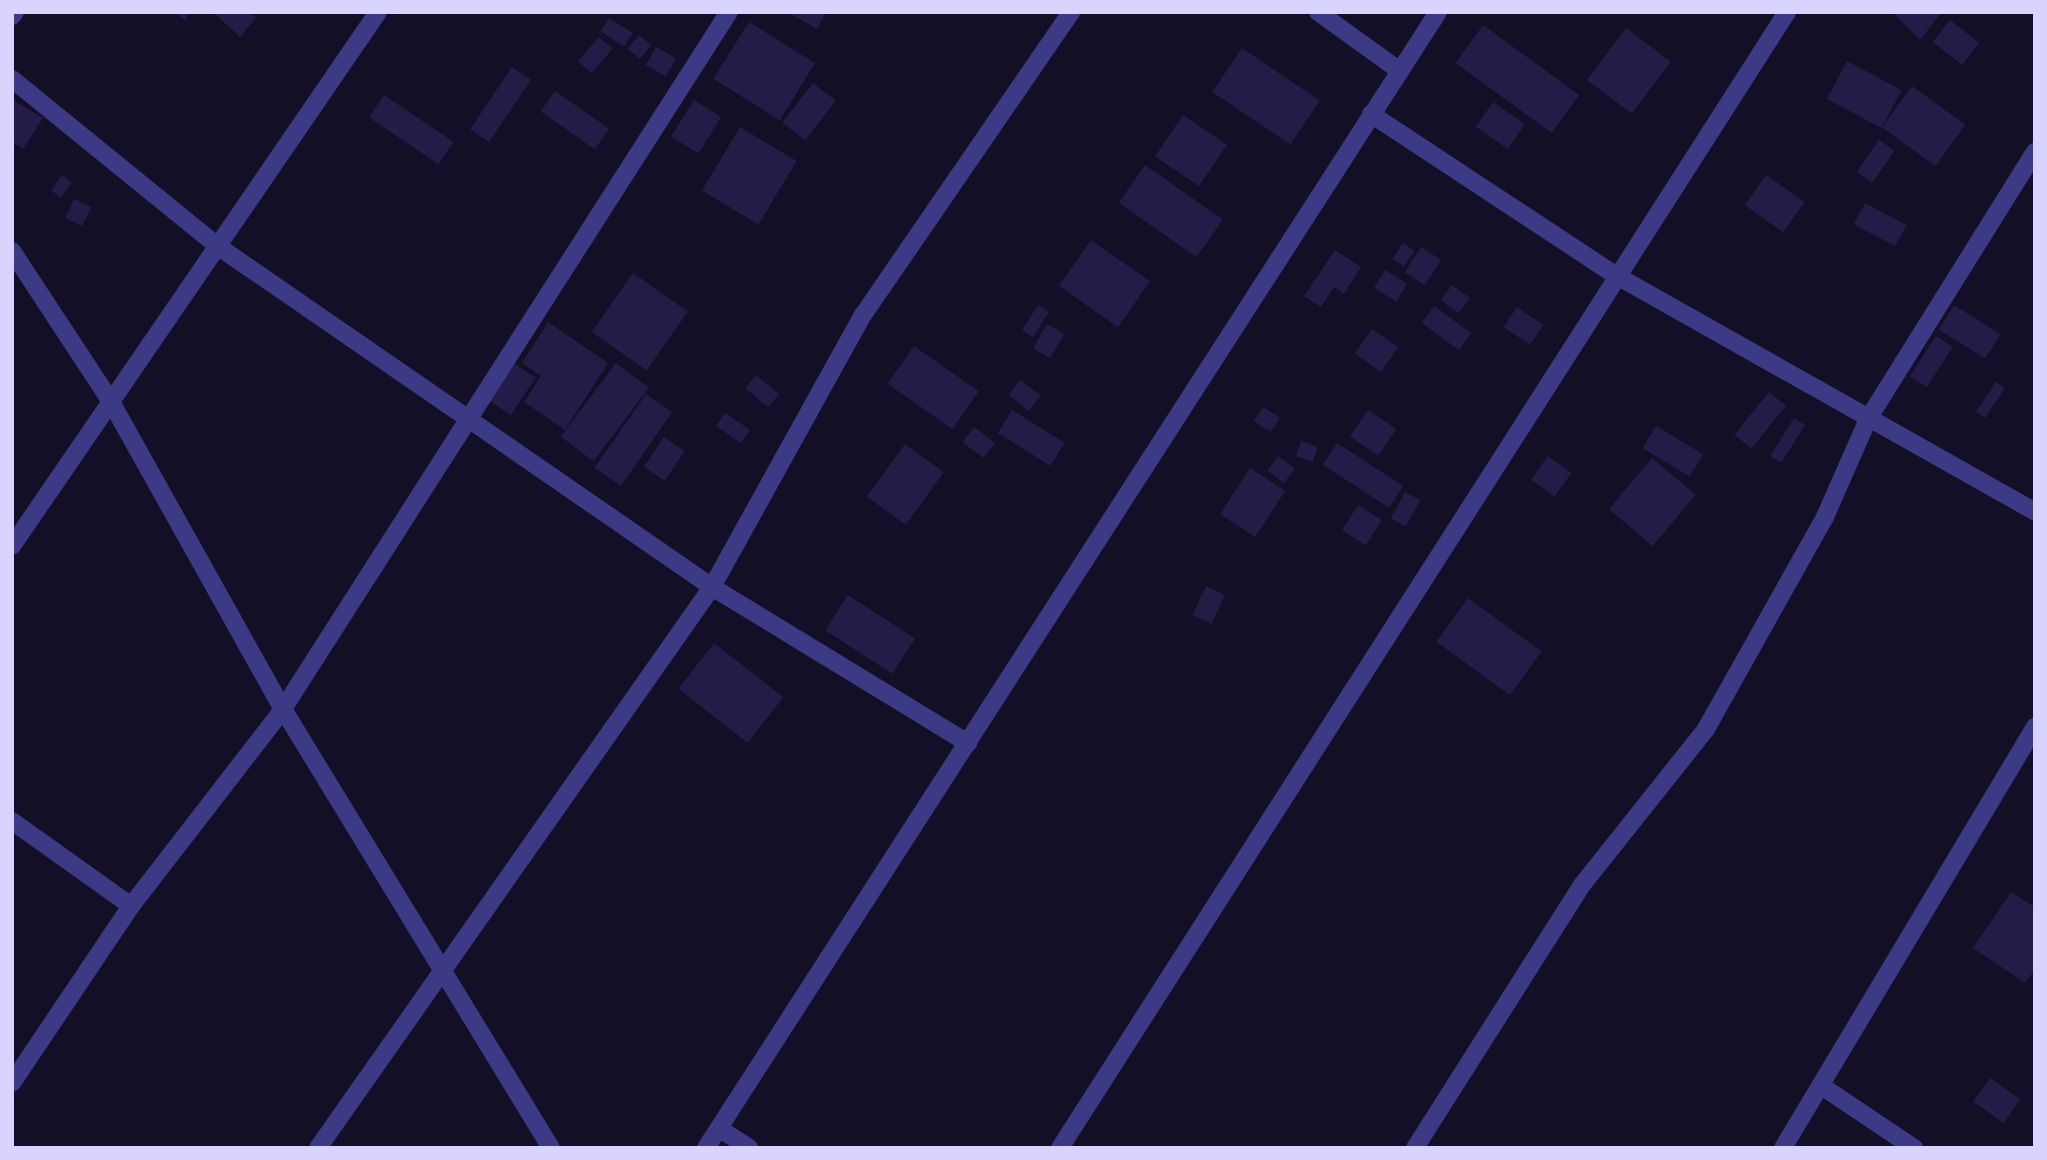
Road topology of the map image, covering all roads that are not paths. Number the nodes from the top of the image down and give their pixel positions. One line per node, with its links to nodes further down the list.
1 (378, 12): 11 (street)
2 (729, 12): 16 (street)
3 (1071, 12): 19 (street)
4 (1318, 12): 7 (street)
5 (1438, 12): 7 (street)
6 (1787, 12): 13 (street)
7 (1400, 71): 9 (street)
8 (12, 79): 11 (street)
9 (1371, 114): 13 (street); 22 (street)
10 (2035, 152): 15 (street)
11 (219, 247): 14 (street); 16 (street)
12 (12, 251): 14 (street)
13 (1617, 276): 15 (street); 33 (street)
14 (110, 400): 18 (street); 20 (street)
15 (1868, 419): 17 (street); 34 (street)
16 (472, 422): 19 (street); 20 (street)
17 (2035, 512)
18 (12, 546)
19 (712, 587): 22 (street); 25 (street)
20 (283, 709): 24 (street); 25 (street)
21 (2035, 727): 27 (street)
22 (968, 743): 28 (street)
23 (12, 821): 24 (street)
24 (131, 906): 26 (street)
25 (441, 973): 29 (street); 30 (street)
26 (12, 1083)
27 (1823, 1087): 35 (street); 36 (street)
28 (720, 1129): 31 (street); 32 (street)
29 (318, 1148)
30 (551, 1148)
31 (706, 1148)
32 (749, 1148)
33 (1060, 1148)
34 (1415, 1148)
35 (1783, 1148)
36 (1913, 1148)

